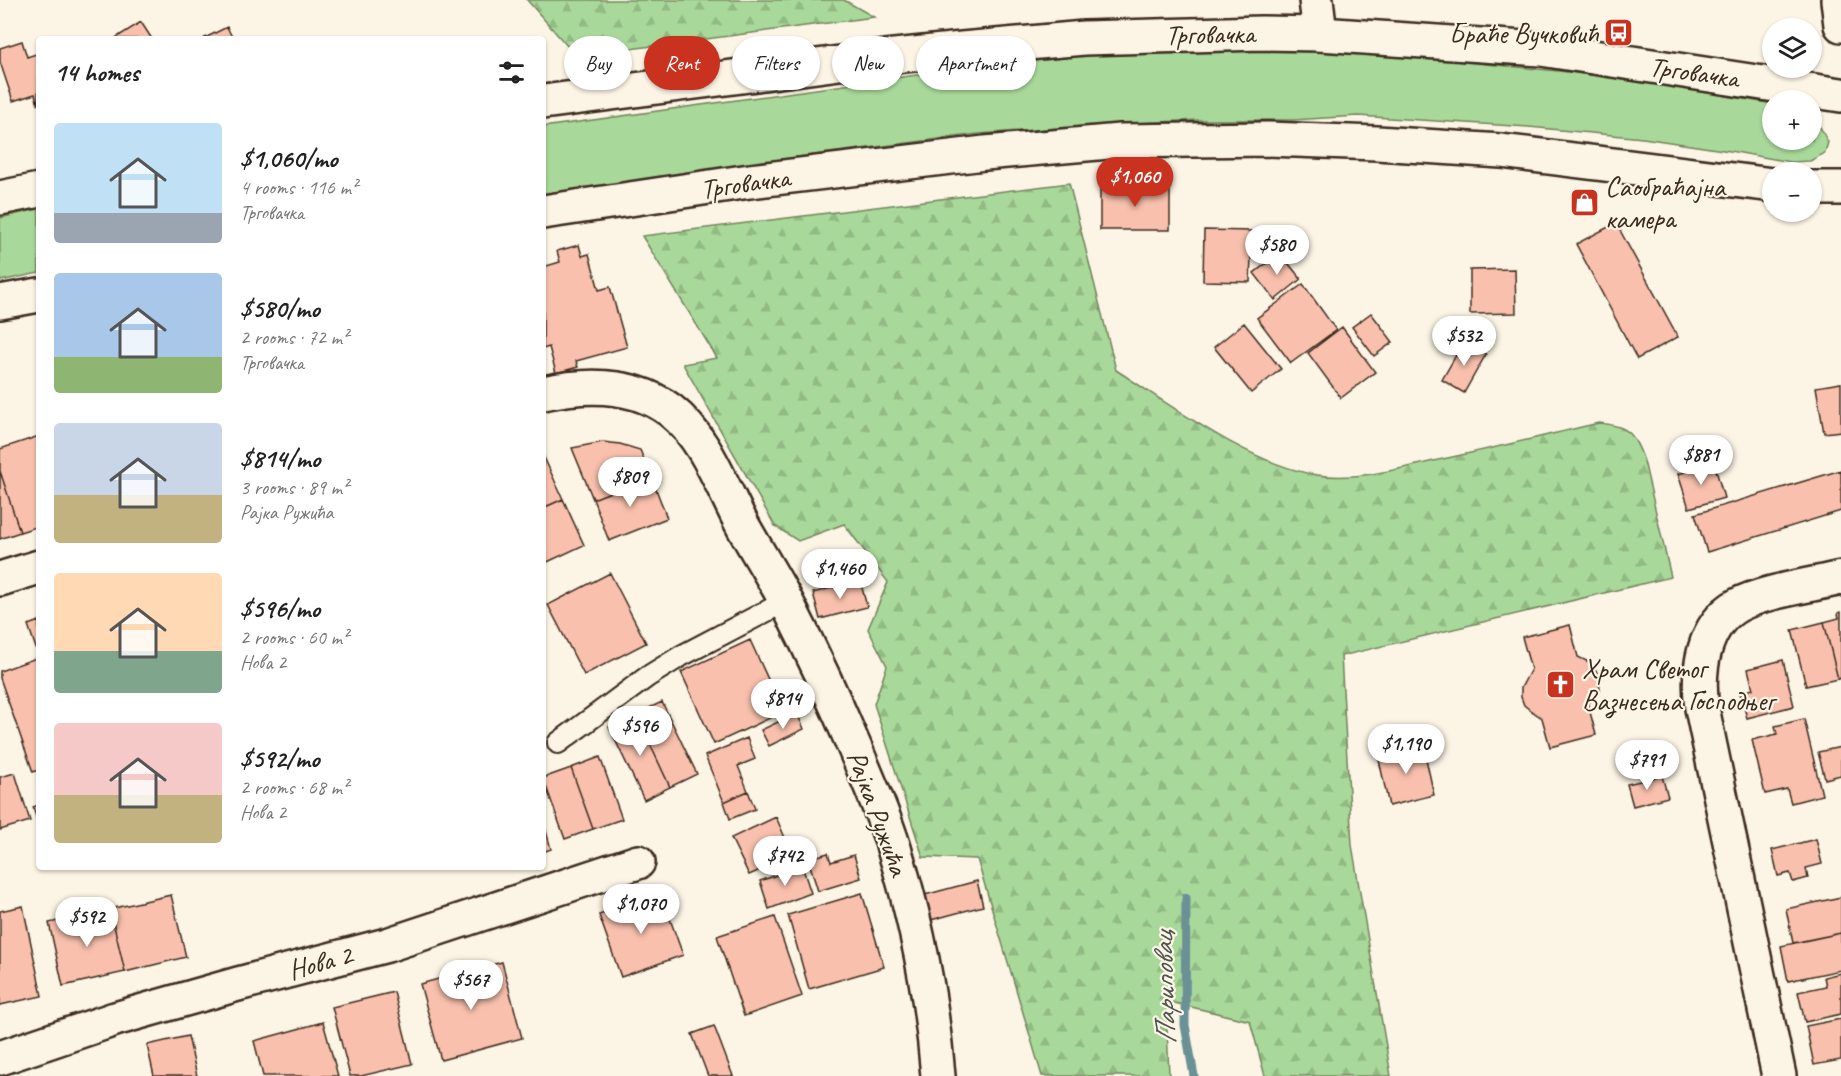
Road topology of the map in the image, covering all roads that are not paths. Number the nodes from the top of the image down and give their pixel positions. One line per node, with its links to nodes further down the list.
1 (1316, 0): 4 (main road)
2 (1838, 0): 3 (main road)
3 (1841, 25)
4 (1320, 34): 5 (main road, Трговачка); 6 (main road, Трговачка)
5 (1841, 95)
6 (546, 102)
7 (1762, 184): 12 (main road, Трговачка)
8 (1822, 188): 9 (main road)
9 (1841, 188)
10 (36, 191): 11 (main road)
11 (0, 198)
12 (547, 211)
13 (36, 296): 14 (main road)
14 (0, 302)
15 (546, 393): 19 (main road, Рајка Ружића)
16 (36, 568): 18 (main road)
17 (1841, 578): 24 (main road)
18 (0, 579)
19 (786, 601): 20 (lane); 23 (main road, Рајка Ружића)
20 (558, 742)
21 (638, 862): 22 (main road, Нова 2)
22 (0, 1058)
23 (938, 1076)
24 (1779, 1076)

